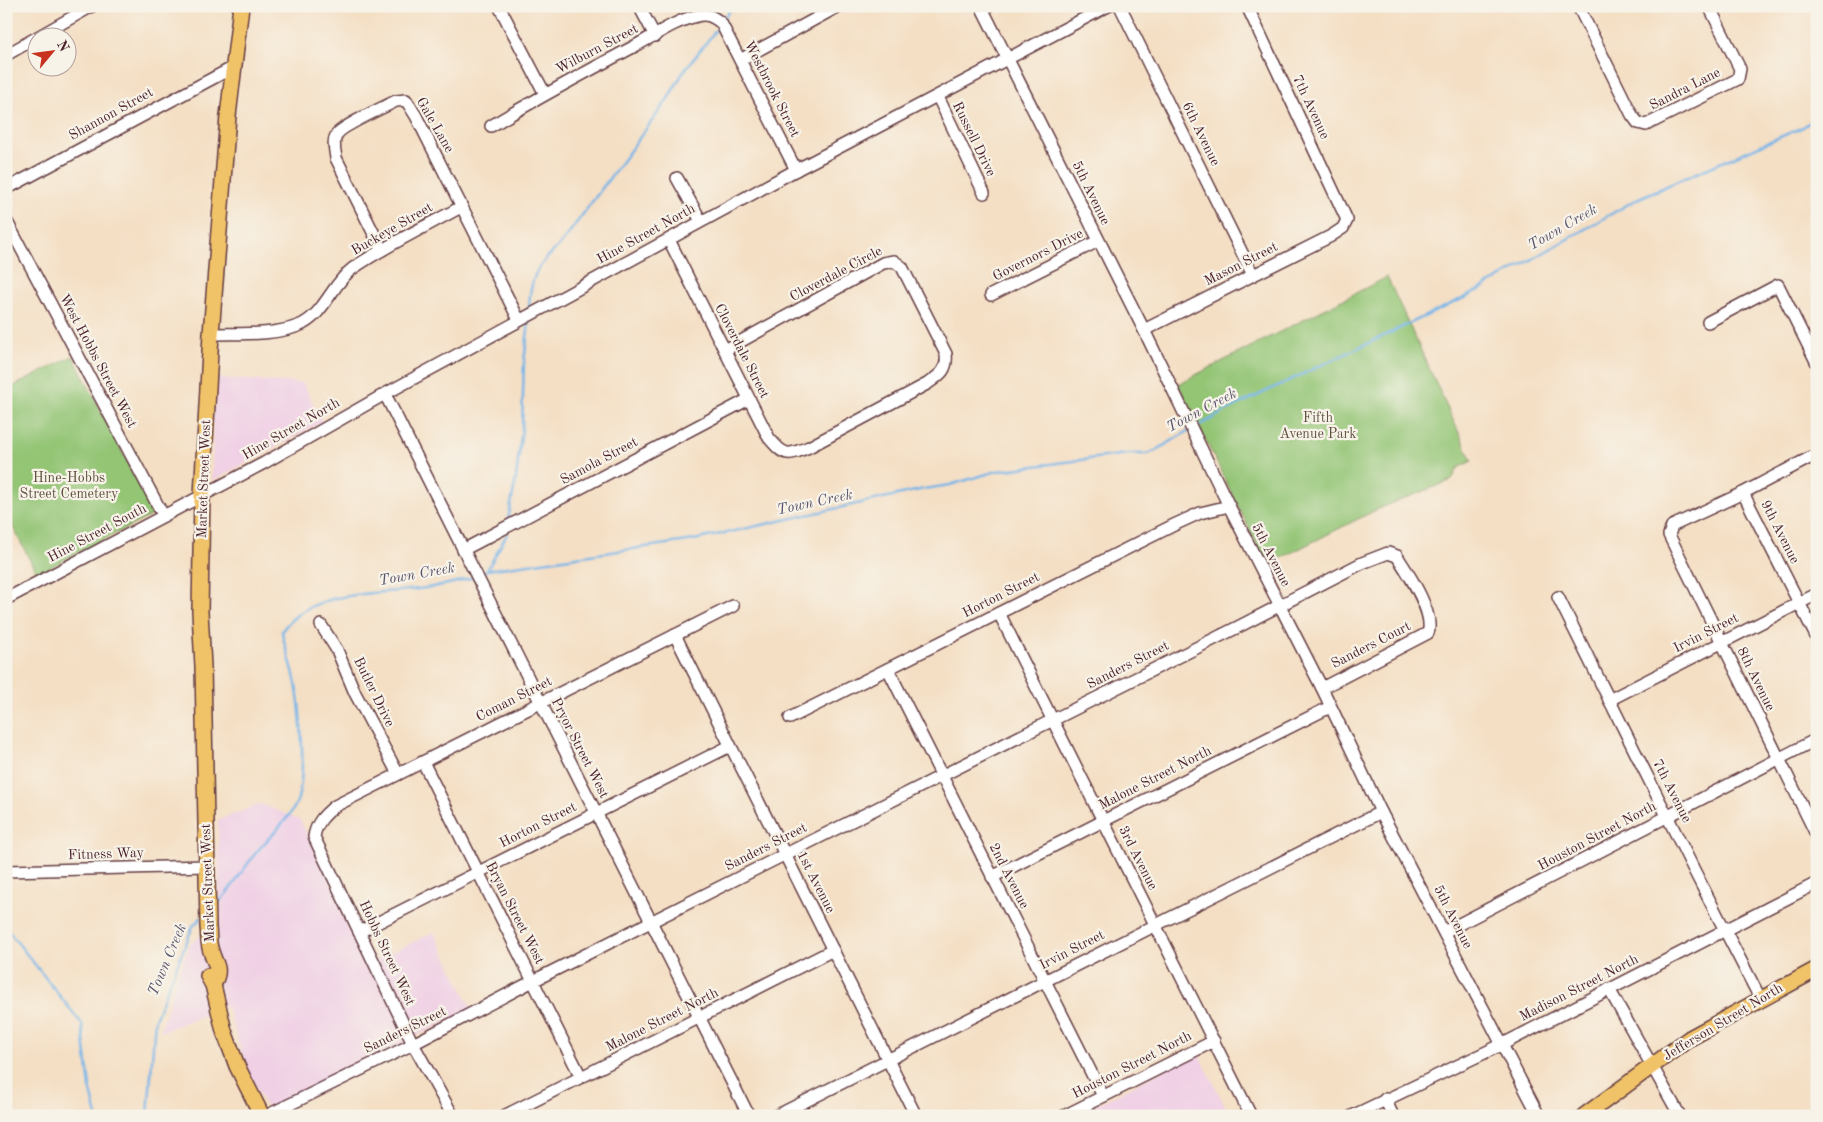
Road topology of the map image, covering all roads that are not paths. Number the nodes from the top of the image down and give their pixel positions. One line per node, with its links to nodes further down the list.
1 (92, 6): 14 (street)
2 (241, 6): 17 (main road, Market Street West)
3 (500, 6): 18 (street)
4 (639, 6): 13 (street)
5 (839, 6): 16 (street)
6 (981, 6): 15 (street, 5th Avenue)
7 (1108, 6): 15 (street, Hine Street North)
8 (1120, 6): 32 (street, 6th Avenue)
9 (1247, 6): 27 (street, 7th Avenue)
10 (1578, 6): 11 (street, Sandra Lane)
11 (1709, 6)
12 (720, 22): 13 (street, Wilburn Street); 16 (street, Westbrook Street)
13 (654, 36): 18 (street, Wilburn Street)
14 (6, 55)
15 (1008, 59): 19 (street, Hine Street North); 30 (street, 5th Avenue)
16 (740, 60): 21 (street, Westbrook Street)
17 (232, 68): 23 (street, Shannon Street); 37 (main road, Market Street West)
18 (545, 94): 20 (street, Wilburn Street)
19 (938, 97): 21 (street, Hine Street North); 24 (street, Russell Drive)
20 (491, 126)
21 (796, 170): 28 (street, Hine Street North)
22 (677, 178): 28 (street)
23 (6, 189)
24 (984, 193)
25 (462, 208): 31 (street, Buckeye Street); 31 (street, Gale Lane); 34 (street, Gale Lane)
26 (6, 220): 47 (street, West Hobbs Street West)
27 (1347, 220): 32 (street, Mason Street)
28 (702, 221): 29 (street, Hine Street North)
29 (668, 240): 34 (street, Hine Street North); 38 (street, Cloverdale Street)
30 (1098, 241): 33 (street, Governors Drive); 36 (street, 5th Avenue)
31 (382, 250): 37 (street, Buckeye Street)
32 (1253, 275): 36 (street, Mason Street)
33 (991, 296)
34 (518, 320): 40 (street, Hine Street North)
35 (1708, 322): 39 (street)
36 (1144, 330): 46 (street, 5th Avenue)
37 (211, 334): 45 (main road, Market Street West)
38 (725, 350): 41 (street, Cloverdale Street); 42 (street, Cloverdale Circle)
39 (1817, 362)
40 (385, 394): 45 (street, Hine Street North); 48 (street, Pryor Street West)
41 (749, 399): 42 (street, Cloverdale Street); 48 (street, Samola Street)
42 (804, 449)
43 (1817, 454): 44 (street)
44 (1743, 493): 52 (street, 9th Avenue); 59 (street, 8th Avenue)
45 (202, 495): 47 (street, Hine Street South); 80 (main road, Market Street West)
46 (1229, 506): 53 (street, 5th Avenue); 55 (street, Horton Street)
47 (163, 515): 51 (street, Hine Street South)
48 (463, 550): 63 (street, Pryor Street West)
49 (1817, 594): 52 (street, Irvin Street)
50 (1558, 597): 62 (street, 7th Avenue)
51 (6, 599)
52 (1799, 602): 58 (street, 9th Avenue); 59 (street, Irvin Street)
53 (1279, 604): 61 (street, 5th Avenue); 61 (street, Sanders Court); 66 (street, Sanders Street)
54 (733, 606): 57 (street, Coman Street)
55 (998, 613): 60 (street, Horton Street); 66 (street, 3rd Avenue)
56 (321, 625): 71 (street, Butler Drive)
57 (675, 635): 63 (street, Coman Street); 68 (street, 1st Avenue)
58 (1817, 638)
59 (1721, 642): 62 (street, Irvin Street); 69 (street, 8th Avenue)
60 (888, 669): 65 (street, Horton Street); 72 (street, 2nd Avenue)
61 (1322, 688): 64 (street, 5th Avenue)
62 (1609, 700): 75 (street, 7th Avenue)
63 (541, 703): 70 (street, Coman Street); 74 (street, Pryor Street West)
64 (1330, 707): 73 (street, 5th Avenue); 76 (street, Malone Street North)
65 (790, 718)
66 (1052, 720): 72 (street, Sanders Street); 76 (street, 3rd Avenue)
67 (1817, 739): 69 (street, Houston Street North)
68 (730, 746): 74 (street, Horton Street); 79 (street, 1st Avenue)
69 (1778, 759): 75 (street, Houston Street North); 78 (street, 8th Avenue)
70 (422, 762): 71 (street, Coman Street); 82 (street, Bryan Street West)
71 (398, 774): 77 (street, Coman Street)
72 (941, 776): 79 (street, Sanders Street); 83 (street, 2nd Avenue)
73 (1381, 812): 86 (street, Irvin Street); 89 (street, 5th Avenue)
74 (596, 813): 82 (street, Horton Street); 85 (street, Pryor Street West)
75 (1668, 816): 87 (street, 7th Avenue); 89 (street, Houston Street North)
76 (1103, 821): 83 (street, Malone Street North); 86 (street, 3rd Avenue)
77 (315, 829): 88 (street, Hobbs Street West)
78 (1817, 836)
79 (785, 855): 85 (street, Sanders Street); 90 (street, 1st Avenue)
80 (207, 866): 81 (street, Fitness Way); 105 (main road, Market Street West)
81 (6, 871)
82 (478, 872): 88 (street, Horton Street); 92 (street, Bryan Street West)
83 (992, 877): 93 (street, 2nd Avenue)
84 (1817, 883): 87 (street, Madison Street North)
85 (651, 922): 92 (street, Sanders Street); 96 (street, Pryor Street West)
86 (1156, 925): 93 (street, Irvin Street); 97 (street, 3rd Avenue)
87 (1725, 931): 94 (street, Madison Street North); 95 (street, 7th Avenue)
88 (360, 932): 98 (street, Hobbs Street West)
89 (1444, 932): 99 (street, 5th Avenue)
90 (833, 950): 96 (street, Malone Street North); 100 (street, 1st Avenue)
91 (1817, 969): 95 (main road, Jefferson Street North)
92 (533, 981): 98 (street, Sanders Street); 102 (street, Bryan Street West)
93 (1044, 981): 100 (street, Irvin Street); 103 (street, 2nd Avenue)
94 (1609, 989): 99 (street, Madison Street North); 101 (street)
95 (1760, 998): 101 (main road, Jefferson Street North)
96 (699, 1018): 102 (street, Malone Street North); 108 (street, Pryor Street West)
97 (1214, 1040): 103 (street, Houston Street North); 112 (street, 3rd Avenue)
98 (413, 1044): 105 (street, Sanders Street); 106 (street, Hobbs Street West)
99 (1501, 1045): 104 (street, Madison Street North); 115 (street, 5th Avenue)
100 (888, 1059): 109 (street, Irvin Street); 110 (street, 1st Avenue)
101 (1652, 1065): 116 (main road, Jefferson Street North); 117 (street)
102 (581, 1077): 107 (street, Malone Street North)
103 (1103, 1096): 111 (street, Houston Street North)
104 (1385, 1099): 113 (street, Madison Street North); 114 (street)
105 (264, 1116)
106 (452, 1116)
107 (504, 1116)
108 (748, 1116)
109 (776, 1116)
110 (916, 1116)
111 (1064, 1116)
112 (1251, 1116)
113 (1352, 1116)
114 (1393, 1116)
115 (1539, 1116)
116 (1584, 1116)
117 (1680, 1116)

